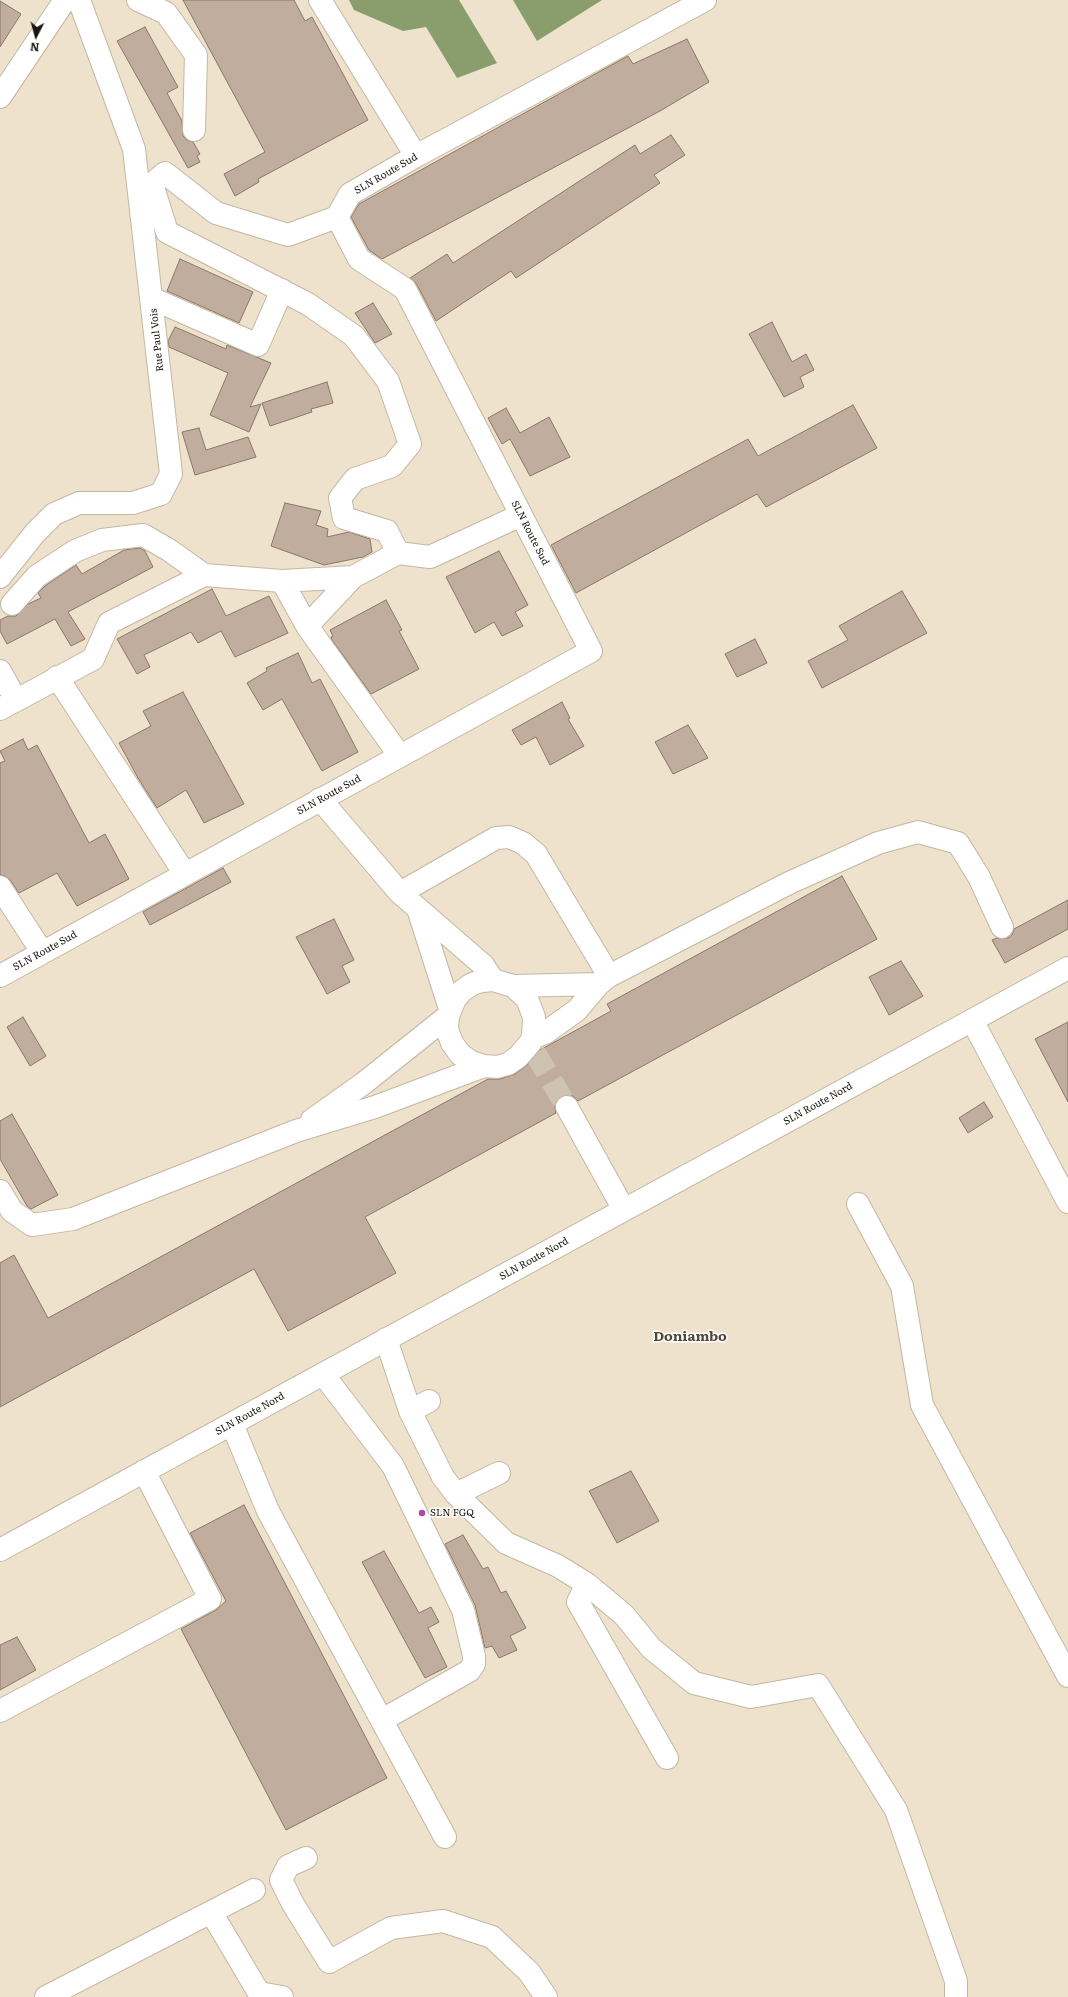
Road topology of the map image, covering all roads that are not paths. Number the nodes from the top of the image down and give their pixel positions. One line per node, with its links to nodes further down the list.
1 (65, 0): 6 (street)
2 (79, 0): 11 (street, Rue Paul Vois)
3 (138, 0): 7 (street)
4 (320, 0): 8 (street)
5 (705, 0): 8 (street, SLN Route Sud)
6 (0, 97)
7 (194, 130)
8 (416, 156): 9 (street, SLN Route Sud)
9 (337, 216): 10 (street); 12 (street, SLN Route Sud)
10 (282, 290): 11 (street); 13 (street)
11 (152, 299): 15 (street, Rue Paul Vois)
12 (521, 514): 13 (street); 23 (street, SLN Route Sud)
13 (398, 553): 16 (street)
14 (204, 575): 17 (street); 18 (street); 21 (street)
15 (0, 577)
16 (353, 577): 17 (street); 19 (street)
17 (282, 581): 19 (street)
18 (12, 604)
19 (307, 626): 23 (street)
20 (0, 671): 22 (street)
21 (57, 677): 22 (street); 25 (street)
22 (8, 704)
23 (400, 756): 24 (street, SLN Route Sud)
24 (320, 799): 25 (street, SLN Route Sud); 27 (street)
25 (184, 874): 30 (street, SLN Route Sud)
26 (0, 887): 30 (street)
27 (400, 893): 28 (street); 33 (street)
28 (419, 912): 34 (street); 35 (street)
29 (1002, 927): 33 (street)
30 (42, 952): 32 (street, SLN Route Sud)
31 (1068, 968): 36 (street, SLN Route Nord)
32 (0, 976)
33 (604, 980): 34 (street); 37 (street)
34 (503, 983): 35 (street); 37 (street)
35 (449, 1012): 38 (street); 40 (street)
36 (972, 1020): 42 (street); 44 (street, SLN Route Nord)
37 (532, 1046): 38 (street)
38 (484, 1066): 40 (street)
39 (567, 1107): 44 (street)
40 (296, 1131): 41 (street)
41 (0, 1191)
42 (1068, 1202)
43 (858, 1204): 55 (street)
44 (624, 1210): 45 (street, SLN Route Nord)
45 (386, 1339): 46 (street, SLN Route Nord); 48 (street)
46 (323, 1374): 49 (street, SLN Route Nord); 57 (street)
47 (429, 1401): 48 (street)
48 (410, 1411): 52 (street)
49 (232, 1424): 50 (street, SLN Route Nord); 57 (street)
50 (144, 1472): 53 (street, SLN Route Nord); 56 (street)
51 (499, 1473): 52 (street)
52 (456, 1494): 54 (street)
53 (0, 1550)
54 (587, 1584): 58 (street); 63 (street)
55 (1068, 1676)
56 (0, 1711)
57 (382, 1720): 59 (street)
58 (667, 1758)
59 (445, 1837)
60 (306, 1858): 66 (street)
61 (254, 1890): 62 (street)
62 (211, 1912): 64 (street); 65 (street)
63 (960, 1992)
64 (46, 1997)
65 (282, 1997)
66 (546, 1997)

